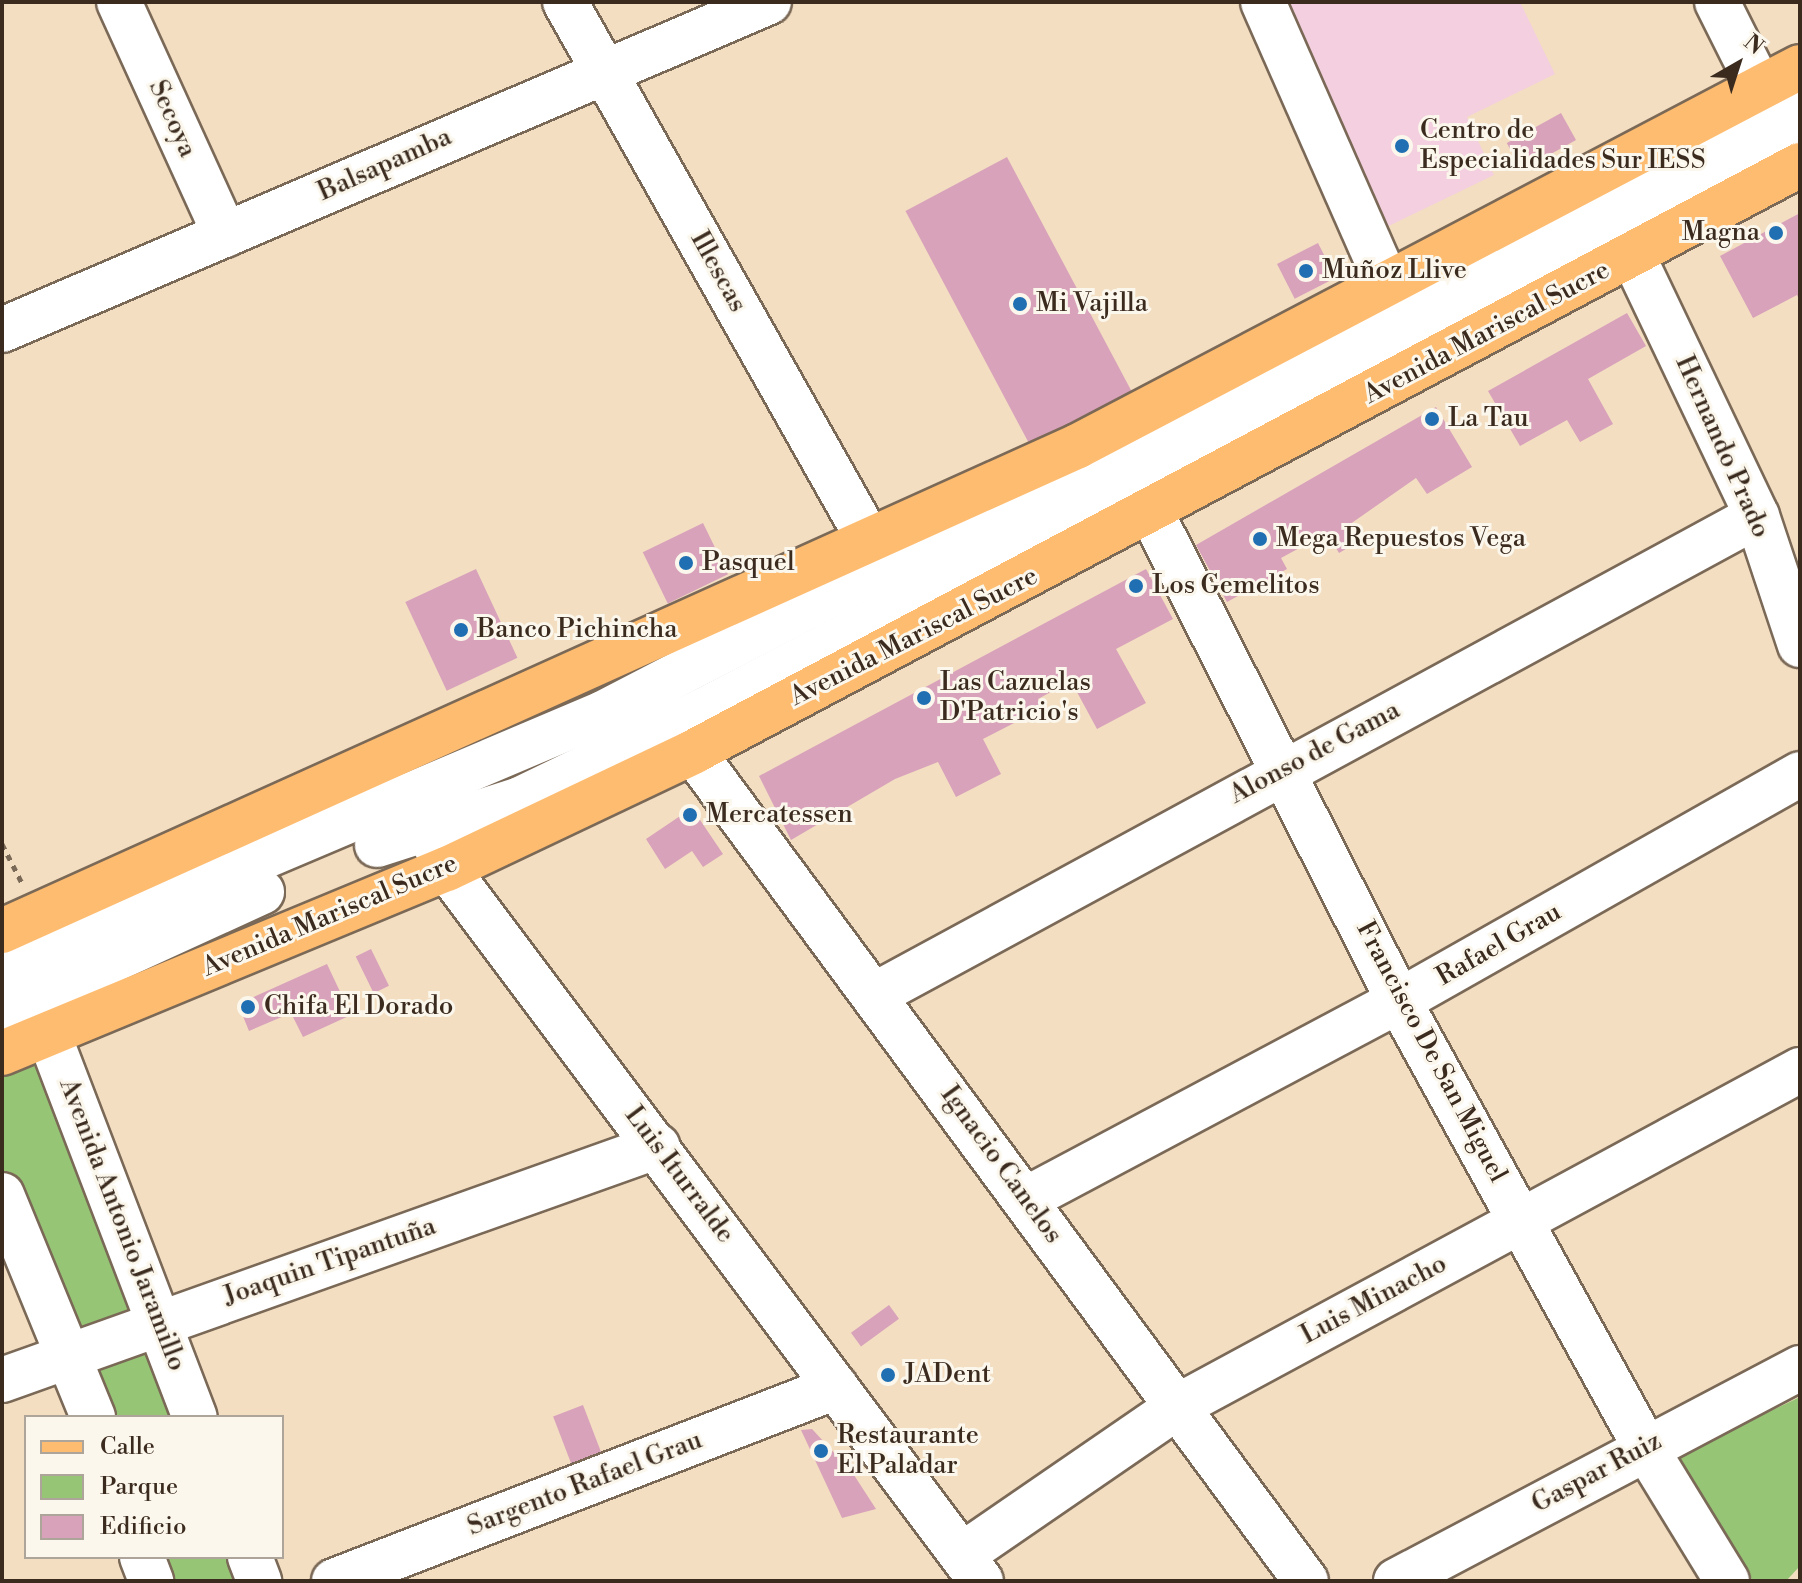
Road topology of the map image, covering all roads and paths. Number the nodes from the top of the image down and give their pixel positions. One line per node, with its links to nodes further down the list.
1 (119, 2): 11 (street, Secoya)
2 (565, 2): 7 (street, Illescas)
3 (769, 2): 7 (street, Balsapamba)
4 (1263, 2): 13 (street)
5 (1717, 2): 8 (street)
6 (1800, 67): 8 (main road)
7 (604, 68): 11 (street, Balsapamba); 17 (street, Illescas)
8 (1780, 90): 13 (main road); 23 (street)
9 (1800, 139): 23 (street)
10 (1800, 165): 12 (main road, Avenida Mariscal Sucre)
11 (225, 235): 14 (street, Balsapamba)
12 (1632, 254): 15 (main road, Avenida Mariscal Sucre); 16 (street, Hernando Prado)
13 (1388, 285): 17 (main road)
14 (2, 330)
15 (1152, 514): 19 (main road, Avenida Mariscal Sucre); 21 (street, Francisco De San Miguel)
16 (1757, 516): 18 (street, Hernando Prado); 21 (street, Alonso de Gama)
17 (870, 542): 20 (main road)
18 (1800, 645)
19 (693, 752): 24 (main road, Avenida Mariscal Sucre); 27 (street, Ignacio Canelos)
20 (394, 760): 23 (street, Luis Iturralde); 25 (main road)
21 (1284, 769): 27 (street, Alonso de Gama); 28 (street, Francisco De San Miguel)
22 (1800, 774): 28 (street, Rafael Grau)
23 (420, 813): 24 (street, Luis Iturralde); 26 (street); 29 (street)
24 (447, 869): 30 (main road, Avenida Mariscal Sucre); 33 (street, Luis Iturralde)
25 (2, 931)
26 (2, 968)
27 (876, 994): 35 (street, Ignacio Canelos)
28 (1399, 1001): 35 (street, Rafael Grau); 36 (street, Francisco De San Miguel)
29 (2, 1011)
30 (48, 1033): 31 (main road, Avenida Mariscal Sucre); 37 (street, Avenida Antonio Jaramillo)
31 (2, 1053)
32 (1800, 1070): 36 (street, Luis Minacho)
33 (658, 1146): 37 (street, Joaquin Tipantuña); 41 (street, Luis Iturralde)
34 (2, 1195): 38 (street)
35 (1026, 1199): 42 (street, Ignacio Canelos)
36 (1523, 1220): 42 (street, Luis Minacho); 45 (street, Francisco De San Miguel)
37 (158, 1322): 38 (street, Joaquin Tipantuña); 44 (street, Avenida Antonio Jaramillo)
38 (71, 1354): 40 (street, Joaquin Tipantuña); 43 (street)
39 (1800, 1368): 45 (street, Gaspar Ruiz)
40 (2, 1380)
41 (836, 1387): 48 (street, Luis Iturralde); 51 (street, Sargento Rafael Grau)
42 (1180, 1405): 48 (street, Luis Minacho); 52 (street, Ignacio Canelos)
43 (92, 1415)
44 (194, 1415)
45 (1645, 1447): 53 (street, Gaspar Ruiz); 54 (street, Francisco De San Miguel)
46 (143, 1559): 49 (street)
47 (251, 1559): 50 (street)
48 (971, 1568)
49 (151, 1581)
50 (259, 1581)
51 (334, 1581)
52 (1306, 1581)
53 (1396, 1581)
54 (1727, 1581)

